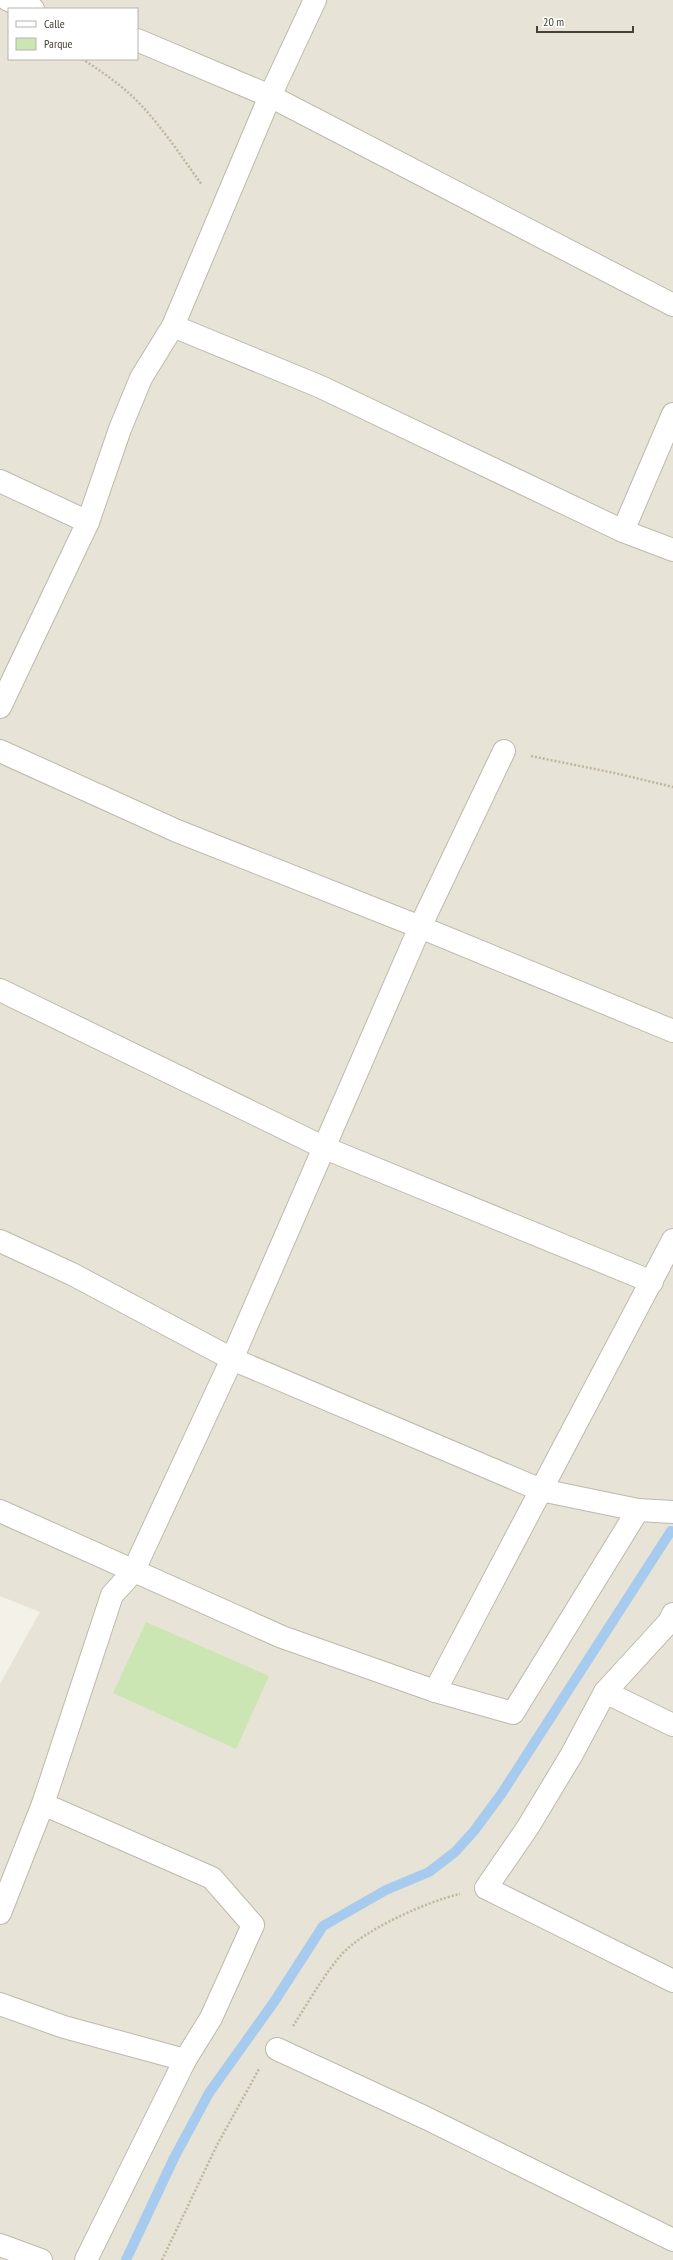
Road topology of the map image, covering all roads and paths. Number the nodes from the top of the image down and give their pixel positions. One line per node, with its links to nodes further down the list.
1 (8, 0): 3 (street)
2 (315, 0): 6 (street)
3 (30, 8)
4 (138, 40): 6 (street)
5 (83, 60): 7 (path)
6 (270, 96): 7 (street); 8 (street)
7 (222, 211): 9 (street)
8 (673, 305)
9 (173, 326): 12 (street); 13 (street)
10 (673, 414): 13 (street)
11 (0, 482): 12 (street)
12 (88, 522): 15 (street)
13 (623, 531): 14 (street)
14 (673, 550)
15 (0, 707)
16 (0, 751): 19 (street)
17 (504, 751): 18 (path); 19 (street)
18 (673, 787)
19 (420, 927): 21 (street); 22 (street)
20 (0, 990): 22 (street)
21 (673, 1031)
22 (325, 1148): 25 (street); 26 (street)
23 (673, 1240): 25 (street)
24 (0, 1241): 26 (street)
25 (652, 1282): 27 (street)
26 (232, 1359): 27 (street); 31 (street)
27 (541, 1490): 28 (street); 33 (street)
28 (638, 1510): 30 (street); 33 (street)
29 (0, 1511): 31 (street)
30 (673, 1512)
31 (133, 1572): 33 (street); 36 (street)
32 (673, 1614): 34 (street)
33 (435, 1691)
34 (605, 1692): 35 (street); 38 (street)
35 (673, 1725)
36 (43, 1804): 37 (street); 41 (street)
37 (0, 1913)
38 (673, 1982)
39 (0, 2004): 41 (street)
40 (277, 2049): 42 (street)
41 (185, 2060): 45 (street)
42 (673, 2240)
43 (0, 2245): 44 (street)
44 (41, 2260)
45 (86, 2260)

